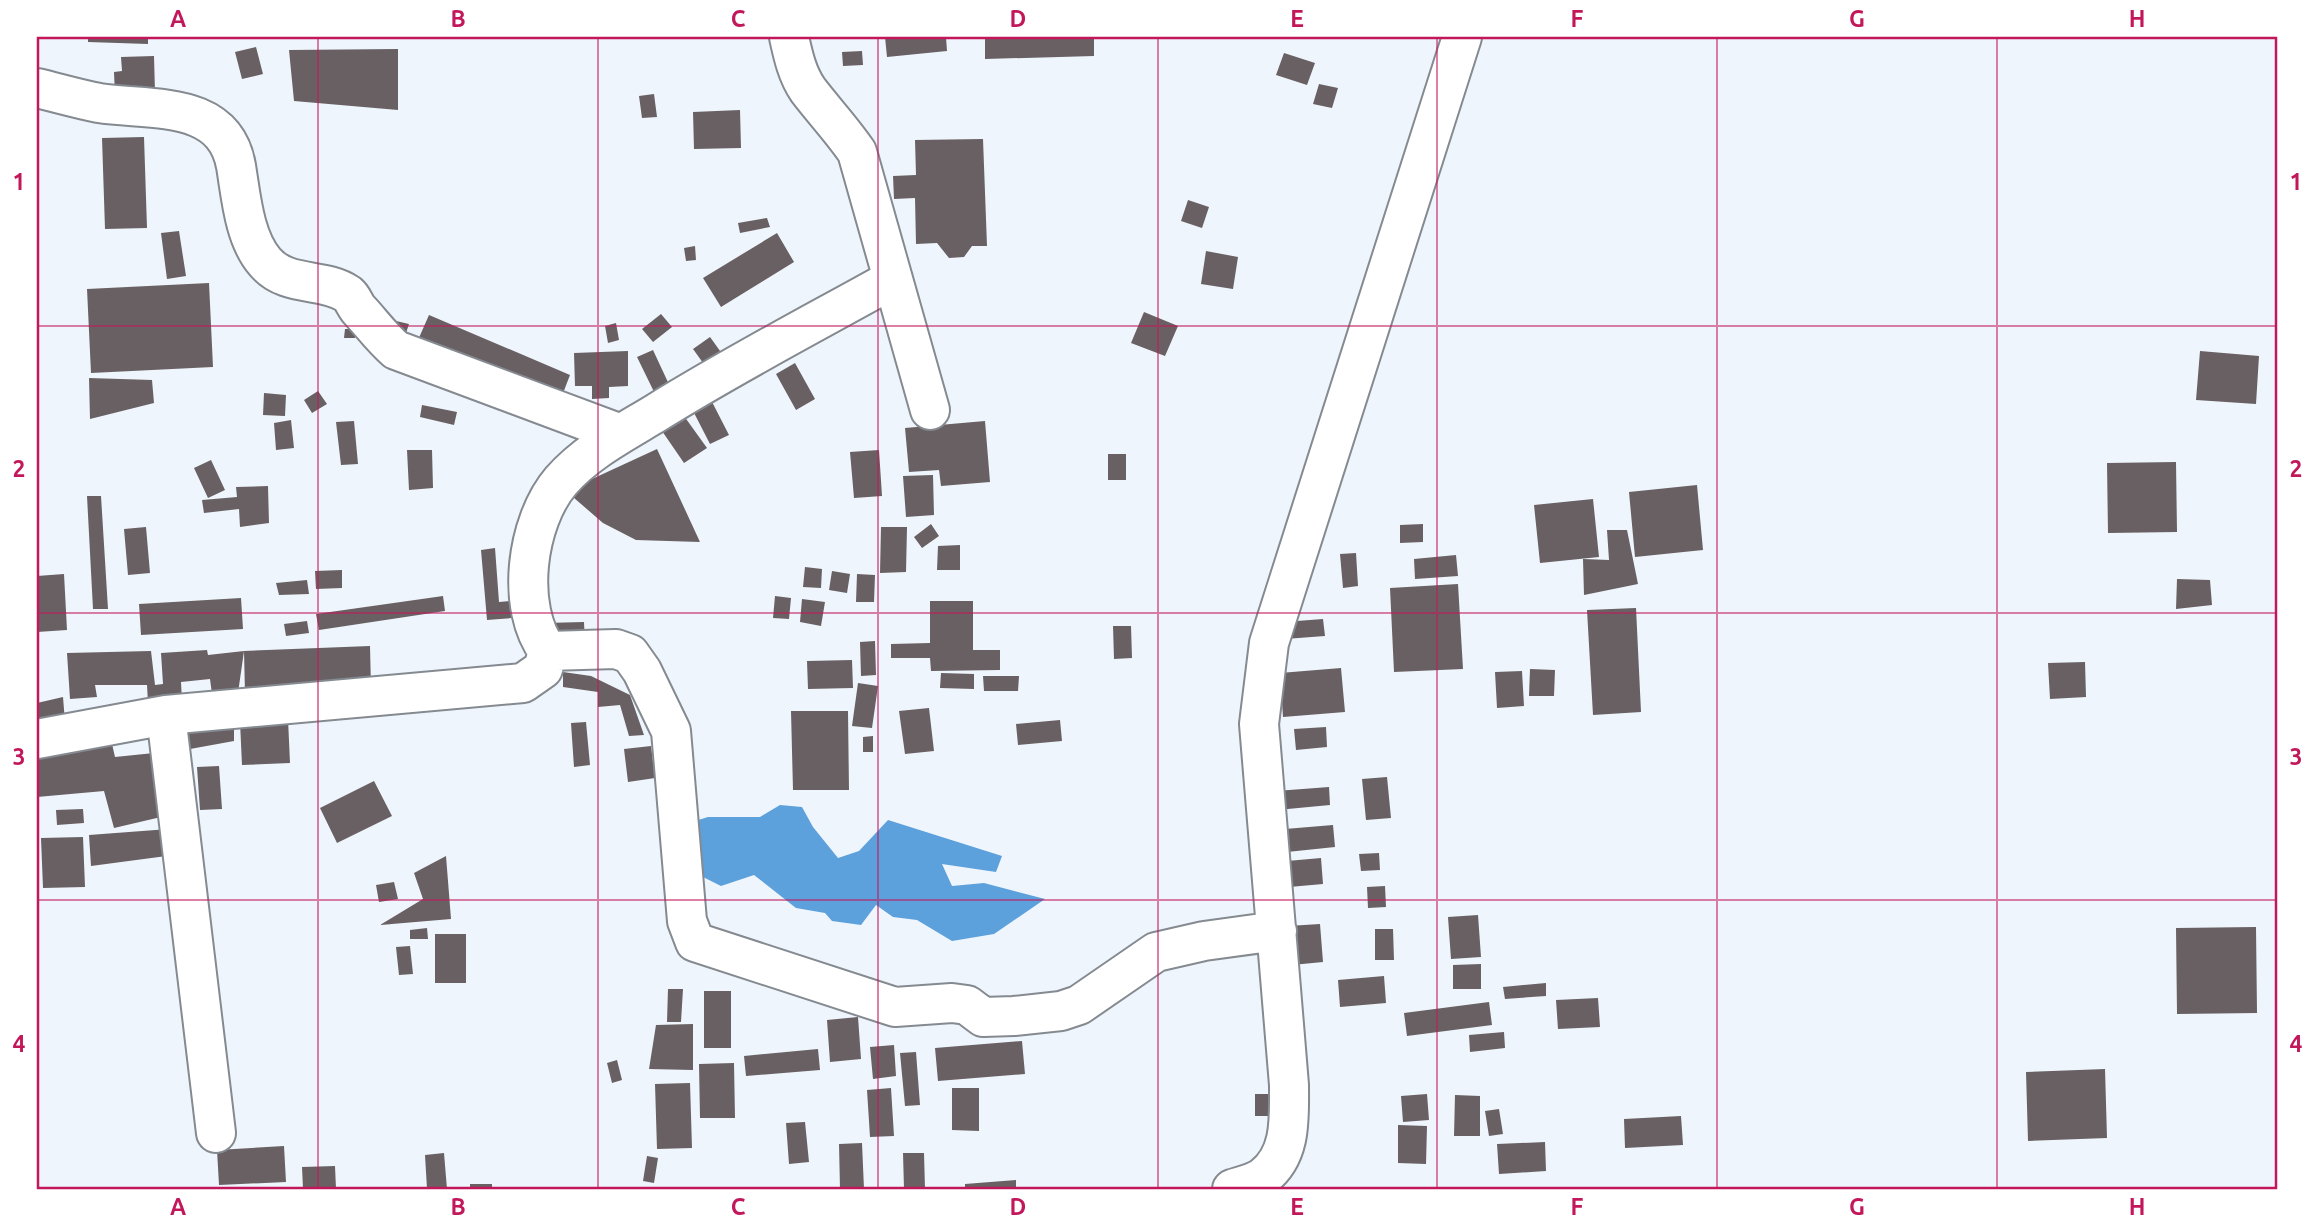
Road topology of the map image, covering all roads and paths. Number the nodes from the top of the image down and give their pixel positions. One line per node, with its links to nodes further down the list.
1 (789, 37): 4 (street)
2 (1462, 37): 10 (street)
3 (37, 88): 6 (street)
4 (893, 279): 5 (street); 6 (street)
5 (930, 410)
6 (621, 434): 7 (street)
7 (548, 652): 8 (street); 10 (street)
8 (166, 715): 9 (street); 11 (street)
9 (37, 739)
10 (1277, 931): 12 (street)
11 (216, 1133)
12 (1232, 1189)

